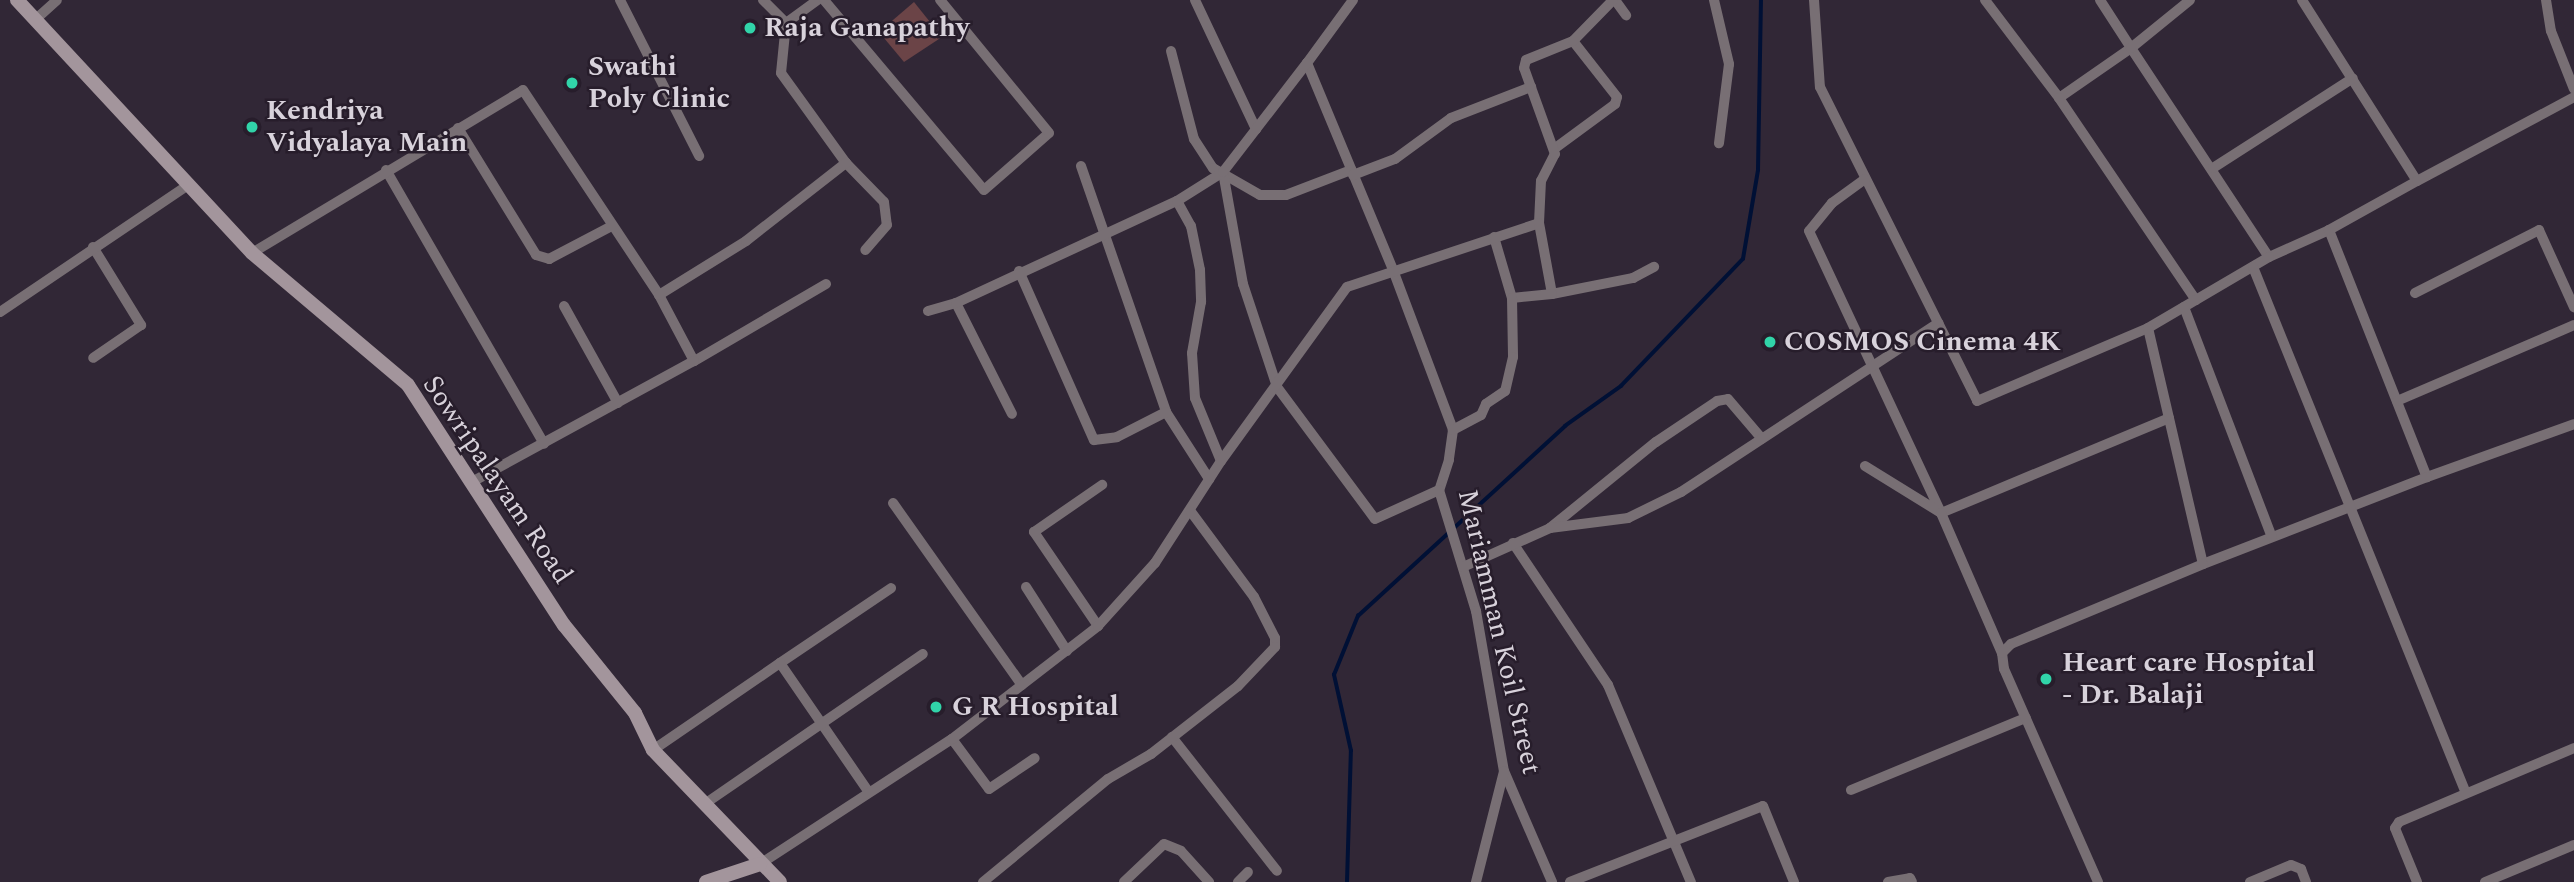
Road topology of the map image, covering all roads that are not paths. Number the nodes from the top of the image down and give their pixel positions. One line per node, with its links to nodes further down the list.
1 (17, 0): 19 (street, Sowripalayam Road)
2 (57, 0): 19 (street)
3 (620, 0): 34 (street)
4 (763, 0): 20 (street)
5 (818, 0): 20 (street)
6 (824, 0): 7 (street)
7 (940, 0)
8 (1195, 0): 31 (street)
9 (1353, 0): 24 (street)
10 (1614, 0): 18 (street); 21 (street)
11 (1714, 0): 32 (street)
12 (1814, 0): 41 (street)
13 (1985, 0): 29 (street)
14 (2100, 0): 22 (street)
15 (2190, 0): 22 (street)
16 (2302, 0): 25 (street)
17 (2546, 0): 27 (street)
18 (1626, 15)
19 (36, 19): 43 (street, Sowripalayam Road)
20 (786, 23): 35 (street)
21 (1573, 41): 26 (street); 33 (street)
22 (2131, 48): 29 (street); 37 (street)
23 (1171, 51): 39 (street)
24 (1307, 63): 31 (street); 40 (street, Mariamman Koil Street)
25 (2353, 78): 37 (street); 42 (street)
26 (1531, 86): 33 (street); 40 (street)
27 (2574, 89)
28 (2574, 97): 42 (street)
29 (2059, 98): 63 (street)
30 (458, 128): 38 (street); 46 (street); 46 (street)
31 (1256, 129): 39 (street)
32 (1719, 144)
33 (1554, 149): 45 (street)
34 (699, 156)
35 (846, 163): 51 (street); 60 (street)
36 (1082, 166): 48 (street)
37 (2213, 168): 53 (street)
38 (386, 170): 52 (street); 85 (street)
39 (1223, 172): 40 (street); 44 (street); 76 (street)
40 (1352, 173): 56 (street, Mariamman Koil Street)
41 (1865, 179): 70 (street); 75 (street)
42 (2417, 181): 47 (street)
43 (190, 184): 50 (street); 52 (street, Sowripalayam Road)
44 (1177, 201): 48 (street); 86 (street)
45 (1539, 223): 49 (street); 61 (street)
46 (610, 227): 60 (street)
47 (2329, 230): 53 (street); 77 (street)
48 (1106, 231): 57 (street); 79 (street)
49 (1494, 237): 56 (street); 62 (street)
50 (93, 247): 69 (street); 73 (street)
51 (865, 250)
52 (252, 253): 90 (street, Sowripalayam Road)
53 (2269, 257): 55 (street)
54 (1654, 267): 61 (street)
55 (2253, 267): 63 (street); 94 (street)
56 (1393, 270): 76 (street); 83 (street, Mariamman Koil Street)
57 (1019, 271): 64 (street); 79 (street)
58 (826, 284): 74 (street)
59 (2414, 293): 67 (street)
60 (659, 295): 74 (street)
61 (1552, 295): 62 (street)
62 (1513, 298): 83 (street)
63 (2196, 300): 66 (street)
64 (956, 303): 68 (street); 80 (street)
65 (564, 306): 78 (street)
66 (2184, 307): 72 (street); 98 (street)
67 (2574, 307)
68 (928, 310)
69 (0, 312)
70 (1938, 323): 72 (street); 75 (street)
71 (2574, 325): 77 (street)
72 (2148, 328): 81 (street)
73 (93, 358)
74 (694, 361): 78 (street)
75 (1873, 366): 84 (street); 96 (street)
76 (1277, 387): 86 (street); 92 (street)
77 (2397, 401): 88 (street)
78 (618, 403): 85 (street)
79 (1166, 412): 89 (street)
80 (1012, 414)
81 (2169, 418): 96 (street); 100 (street)
82 (2574, 424): 88 (street)
83 (1452, 430): 92 (street, Mariamman Koil Street)
84 (1762, 439): 97 (street); 97 (street)
85 (544, 444): 90 (street)
86 (1221, 461): 89 (street)
87 (1865, 467): 96 (street)
88 (2427, 477): 94 (street)
89 (1209, 479): 95 (street)
90 (470, 483): 115 (street, Sowripalayam Road)
91 (1102, 485): 104 (street)
92 (1439, 490): 101 (street, Mariamman Koil Street)
93 (893, 503): 109 (street)
94 (2350, 507): 98 (street); 119 (street)
95 (1191, 512): 104 (street); 112 (street)
96 (1941, 513): 106 (street)
97 (1550, 528): 99 (street)
98 (2272, 537): 100 (street)
99 (1513, 543): 101 (street); 122 (street)
100 (2203, 564): 106 (street)
101 (1463, 567): 117 (street, Mariamman Koil Street)
102 (1026, 587): 105 (street)
103 (891, 588): 108 (street)
104 (1098, 626): 105 (street)
105 (1067, 651): 109 (street)
106 (2002, 653): 110 (street)
107 (923, 654): 111 (street)
108 (780, 663): 111 (street); 115 (street)
109 (1022, 685): 113 (street)
110 (2026, 718): 118 (street); 140 (street)
111 (821, 723): 120 (street); 121 (street)
112 (1172, 737): 125 (street); 129 (street)
113 (953, 739): 116 (street); 120 (street)
114 (2574, 748): 119 (street)
115 (653, 750): 121 (street, Sowripalayam Road)
116 (1035, 758)
117 (1504, 771): 133 (street); 134 (street, Mariamman Koil Street)
118 (1851, 790)
119 (2465, 790): 143 (street)
120 (868, 791): 124 (street)
121 (706, 803): 124 (street, Sowripalayam Road)
122 (1675, 842): 135 (street); 136 (street); 137 (street)
123 (2574, 845): 144 (street)
124 (760, 864): 127 (street); 128 (street, Sowripalayam Road)
125 (1276, 871)
126 (1248, 872): 132 (street)
127 (706, 882)
128 (780, 882)
129 (983, 882)
130 (1124, 882): 131 (street)
131 (1209, 882)
132 (1238, 882)
133 (1476, 882)
134 (1552, 882)
135 (1570, 882)
136 (1691, 882)
137 (1794, 882)
138 (1888, 882): 139 (street)
139 (1912, 882)
140 (2098, 882)
141 (2250, 882): 142 (street)
142 (2306, 882)
143 (2417, 882)
144 (2486, 882)

